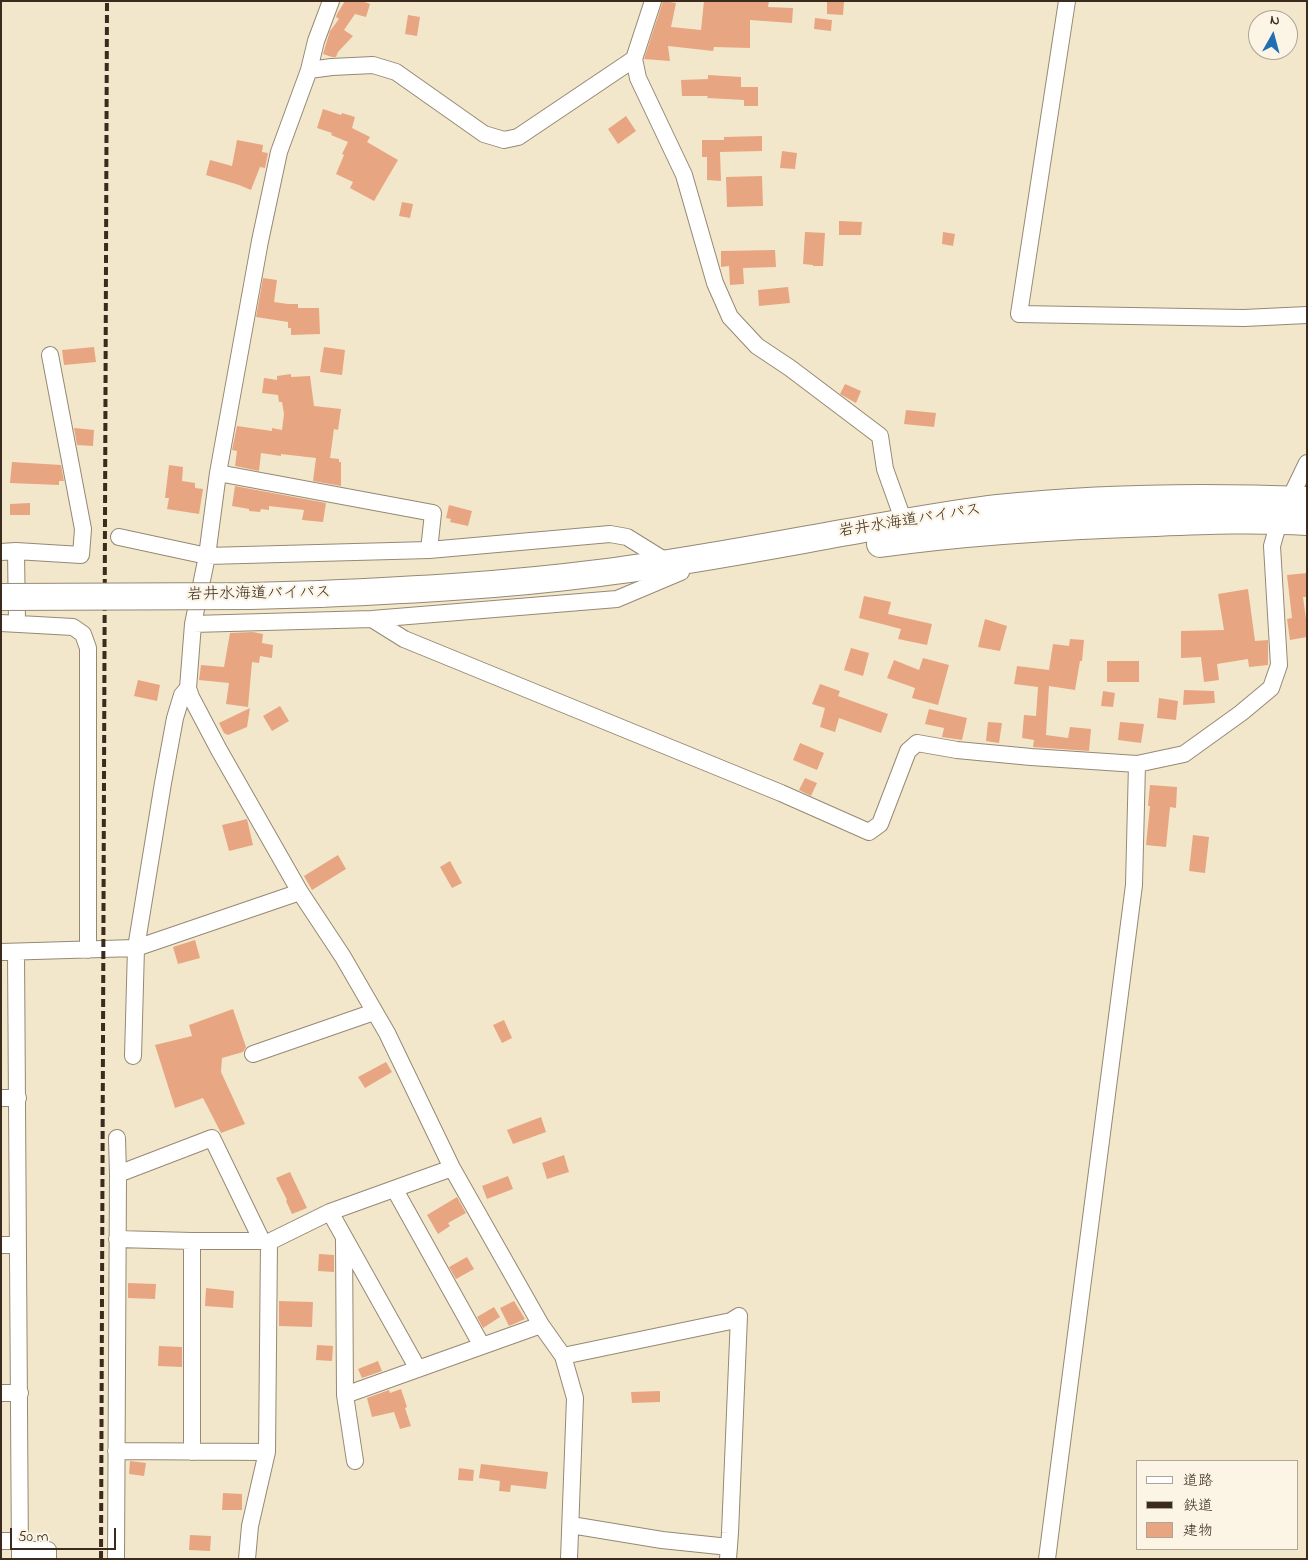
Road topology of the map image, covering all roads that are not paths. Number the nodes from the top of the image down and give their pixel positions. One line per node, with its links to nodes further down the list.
1 (331, 1): 5 (street)
2 (653, 1): 4 (street)
3 (1067, 1): 6 (street)
4 (634, 59): 5 (street); 12 (street)
5 (309, 70): 9 (street)
6 (1307, 315)
7 (50, 355): 15 (street)
8 (1307, 462): 10 (street)
9 (218, 473): 14 (street); 16 (street)
10 (1291, 507): 11 (highway, 岩井水海道バイパス); 12 (highway, 岩井水海道バイパス); 23 (street)
11 (1307, 522)
12 (905, 531): 17 (highway, 岩井水海道バイパス)
13 (119, 537): 16 (street)
14 (429, 550): 16 (street); 17 (street)
15 (8, 552): 20 (street)
16 (207, 556): 21 (street)
17 (675, 568): 18 (highway, 岩井水海道バイパス, bridge); 19 (street)
18 (1, 597)
19 (372, 619): 21 (street); 23 (street)
20 (9, 623): 26 (street)
21 (193, 624): 22 (street)
22 (188, 688): 24 (street); 25 (street)
23 (1137, 764): 62 (street)
24 (300, 892): 25 (street); 28 (street)
25 (136, 948): 26 (street); 30 (street)
26 (88, 950): 27 (street)
27 (9, 952): 32 (street)
28 (374, 1012): 29 (street); 34 (street)
29 (253, 1054)
30 (133, 1056)
31 (1, 1098): 32 (street)
32 (18, 1098): 42 (street)
33 (117, 1138): 35 (street)
34 (452, 1168): 36 (street); 43 (street)
35 (118, 1174): 39 (street); 41 (street)
36 (395, 1190): 37 (street); 44 (street)
37 (330, 1212): 38 (street); 41 (street)
38 (344, 1238): 46 (street); 49 (street)
39 (117, 1240): 40 (street); 50 (street)
40 (192, 1241): 41 (street); 51 (street)
41 (266, 1241): 52 (street)
42 (10, 1245): 48 (street)
43 (541, 1325): 44 (street); 45 (street)
44 (482, 1346): 46 (street)
45 (563, 1356): 54 (street); 57 (street)
46 (418, 1369): 49 (street)
47 (1, 1393): 48 (street)
48 (20, 1393): 56 (street)
49 (345, 1395): 53 (street)
50 (116, 1451): 51 (street); 59 (street)
51 (192, 1452): 52 (street)
52 (266, 1452): 60 (street)
53 (355, 1461)
54 (571, 1525): 57 (street); 61 (street)
55 (1, 1541): 56 (street)
56 (20, 1550): 58 (street)
57 (729, 1553)
58 (48, 1559)
59 (116, 1559)
60 (247, 1559)
61 (569, 1559)
62 (1048, 1559)

